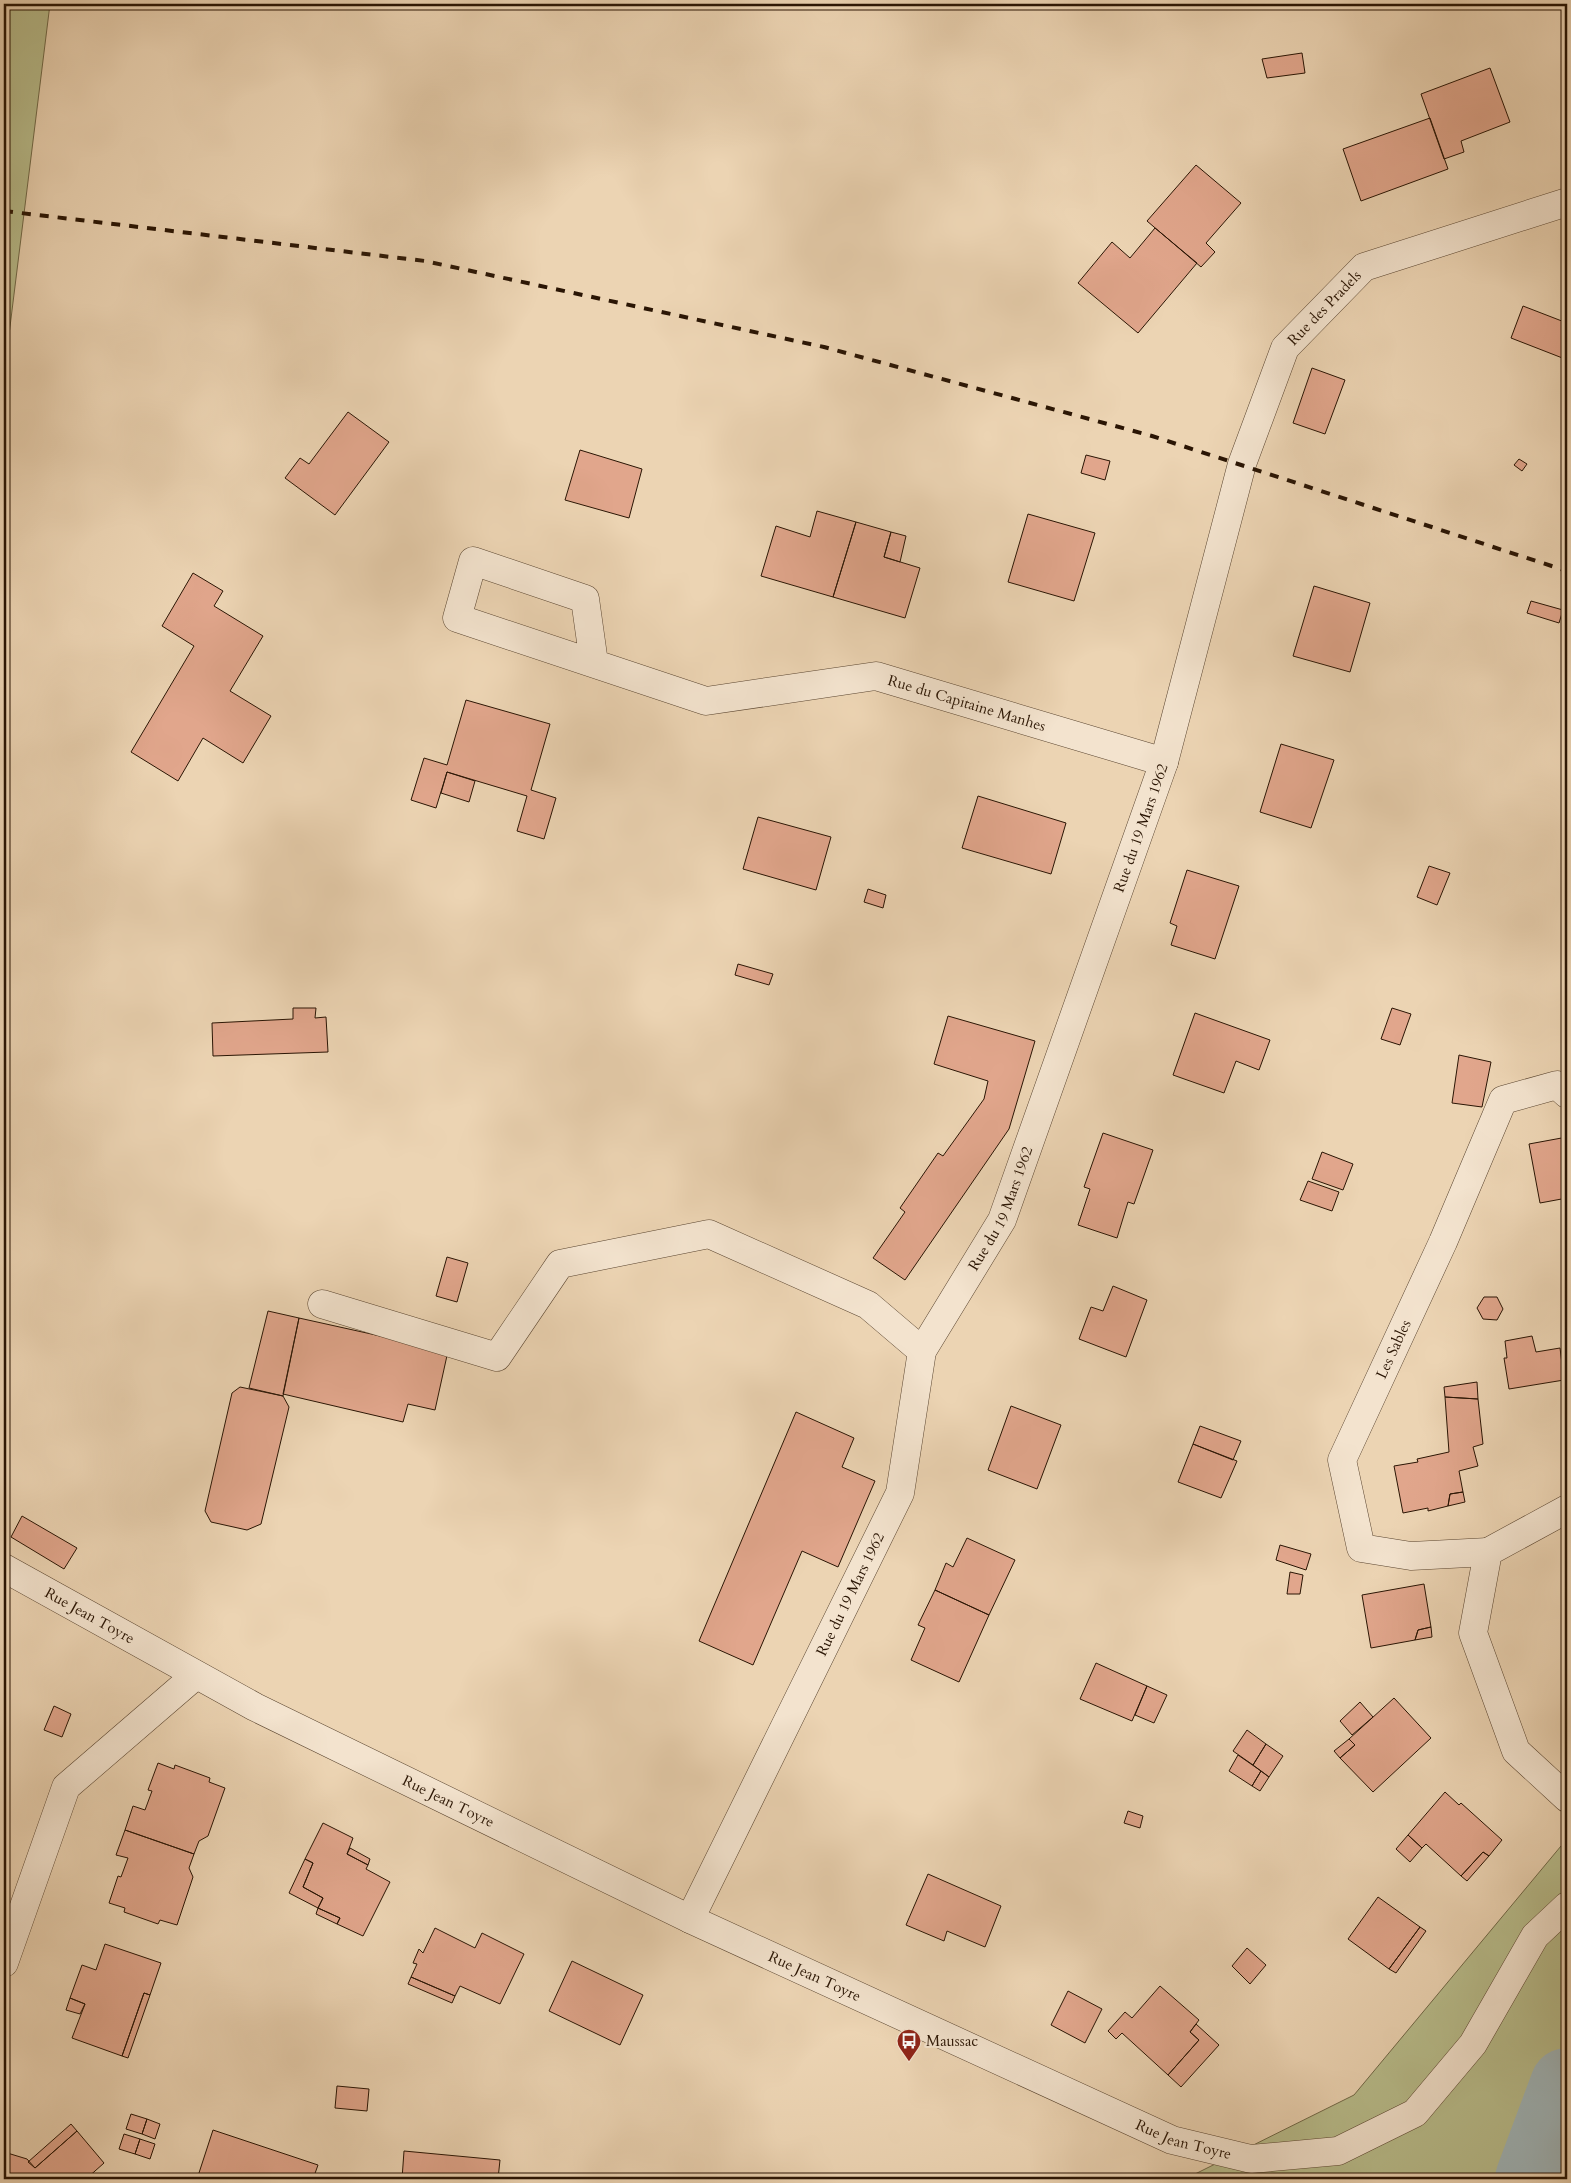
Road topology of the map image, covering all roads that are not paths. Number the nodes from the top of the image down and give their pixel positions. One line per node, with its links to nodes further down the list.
1 (1567, 202): 2 (street, Rue des Pradels)
2 (1242, 464): 4 (street, Rue du 19 Mars 1962)
3 (594, 663): 3 (street, Rue du Capitaine Manhes); 4 (street, Rue du Capitaine Manhes)
4 (1164, 762): 7 (street, Rue du 19 Mars 1962)
5 (1567, 1094): 9 (street, Les Sables)
6 (322, 1304): 7 (street)
7 (922, 1350): 14 (street, Rue du 19 Mars 1962)
8 (1567, 1509): 9 (street)
9 (1488, 1552): 12 (street)
10 (4, 1568): 11 (street, Rue Jean Toyre)
11 (196, 1675): 14 (street, Rue Jean Toyre); 15 (street)
12 (1567, 1798)
13 (1567, 1906): 14 (street, Rue Jean Toyre)
14 (690, 1919)
15 (4, 1963)

